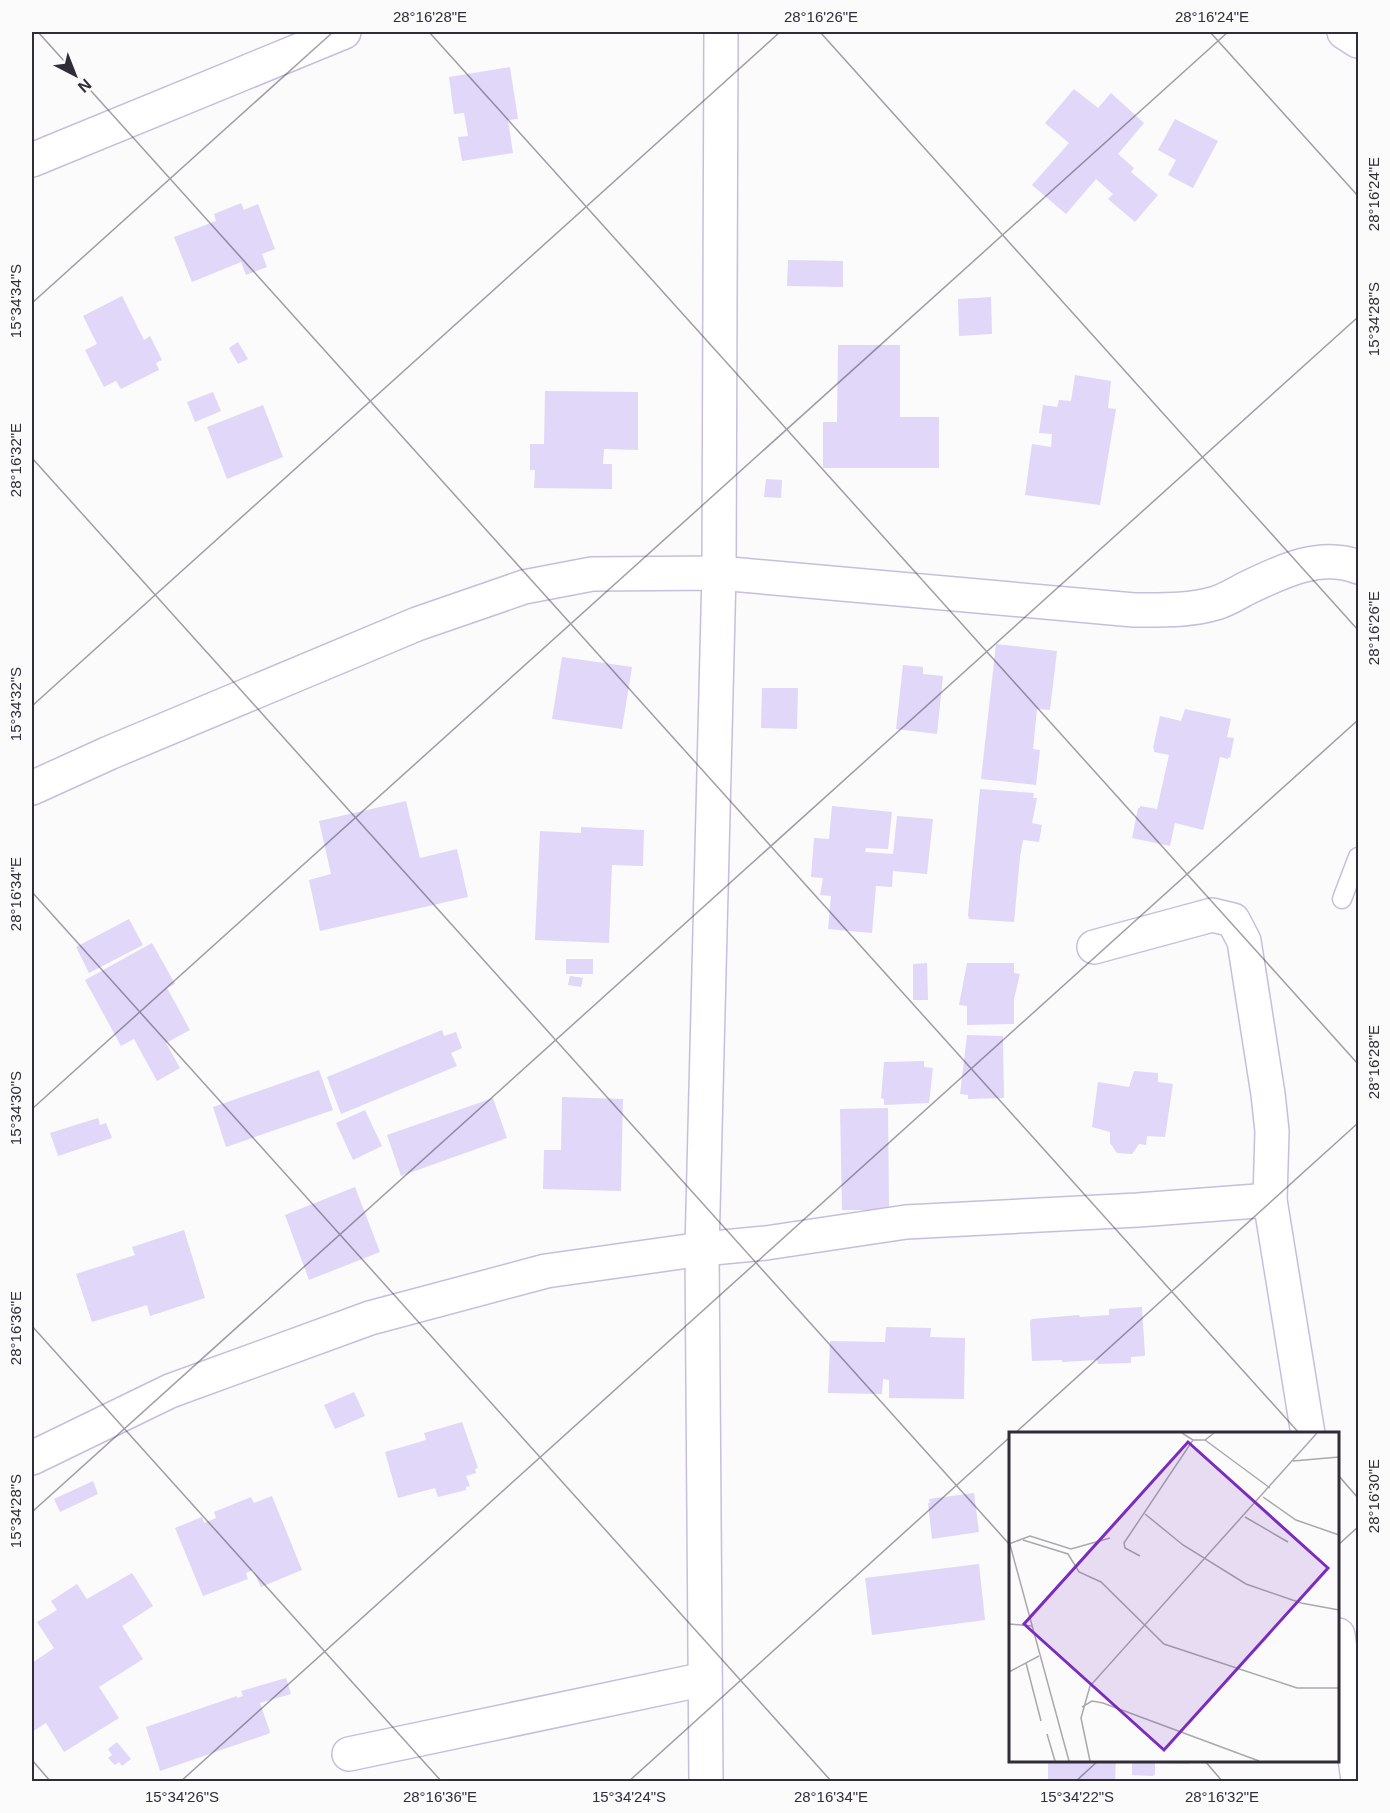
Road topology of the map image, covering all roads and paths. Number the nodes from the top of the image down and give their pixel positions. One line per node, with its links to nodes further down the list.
1 (344, 32): 5 (main road)
2 (721, 32): 7 (main road)
3 (1344, 32): 4 (main road)
4 (1359, 41)
5 (32, 160)
6 (1359, 567): 7 (main road)
7 (719, 573): 8 (main road); 13 (main road)
8 (32, 788)
9 (1359, 857): 10 (lane)
10 (1342, 899)
11 (1094, 947): 12 (main road)
12 (1270, 1200): 13 (main road); 14 (main road)
13 (702, 1249): 15 (main road); 17 (main road)
14 (1308, 1432)
15 (32, 1458)
16 (1339, 1642): 19 (main road)
17 (705, 1679): 18 (main road); 20 (main road)
18 (349, 1754)
19 (1359, 1780)
20 (706, 1782)

